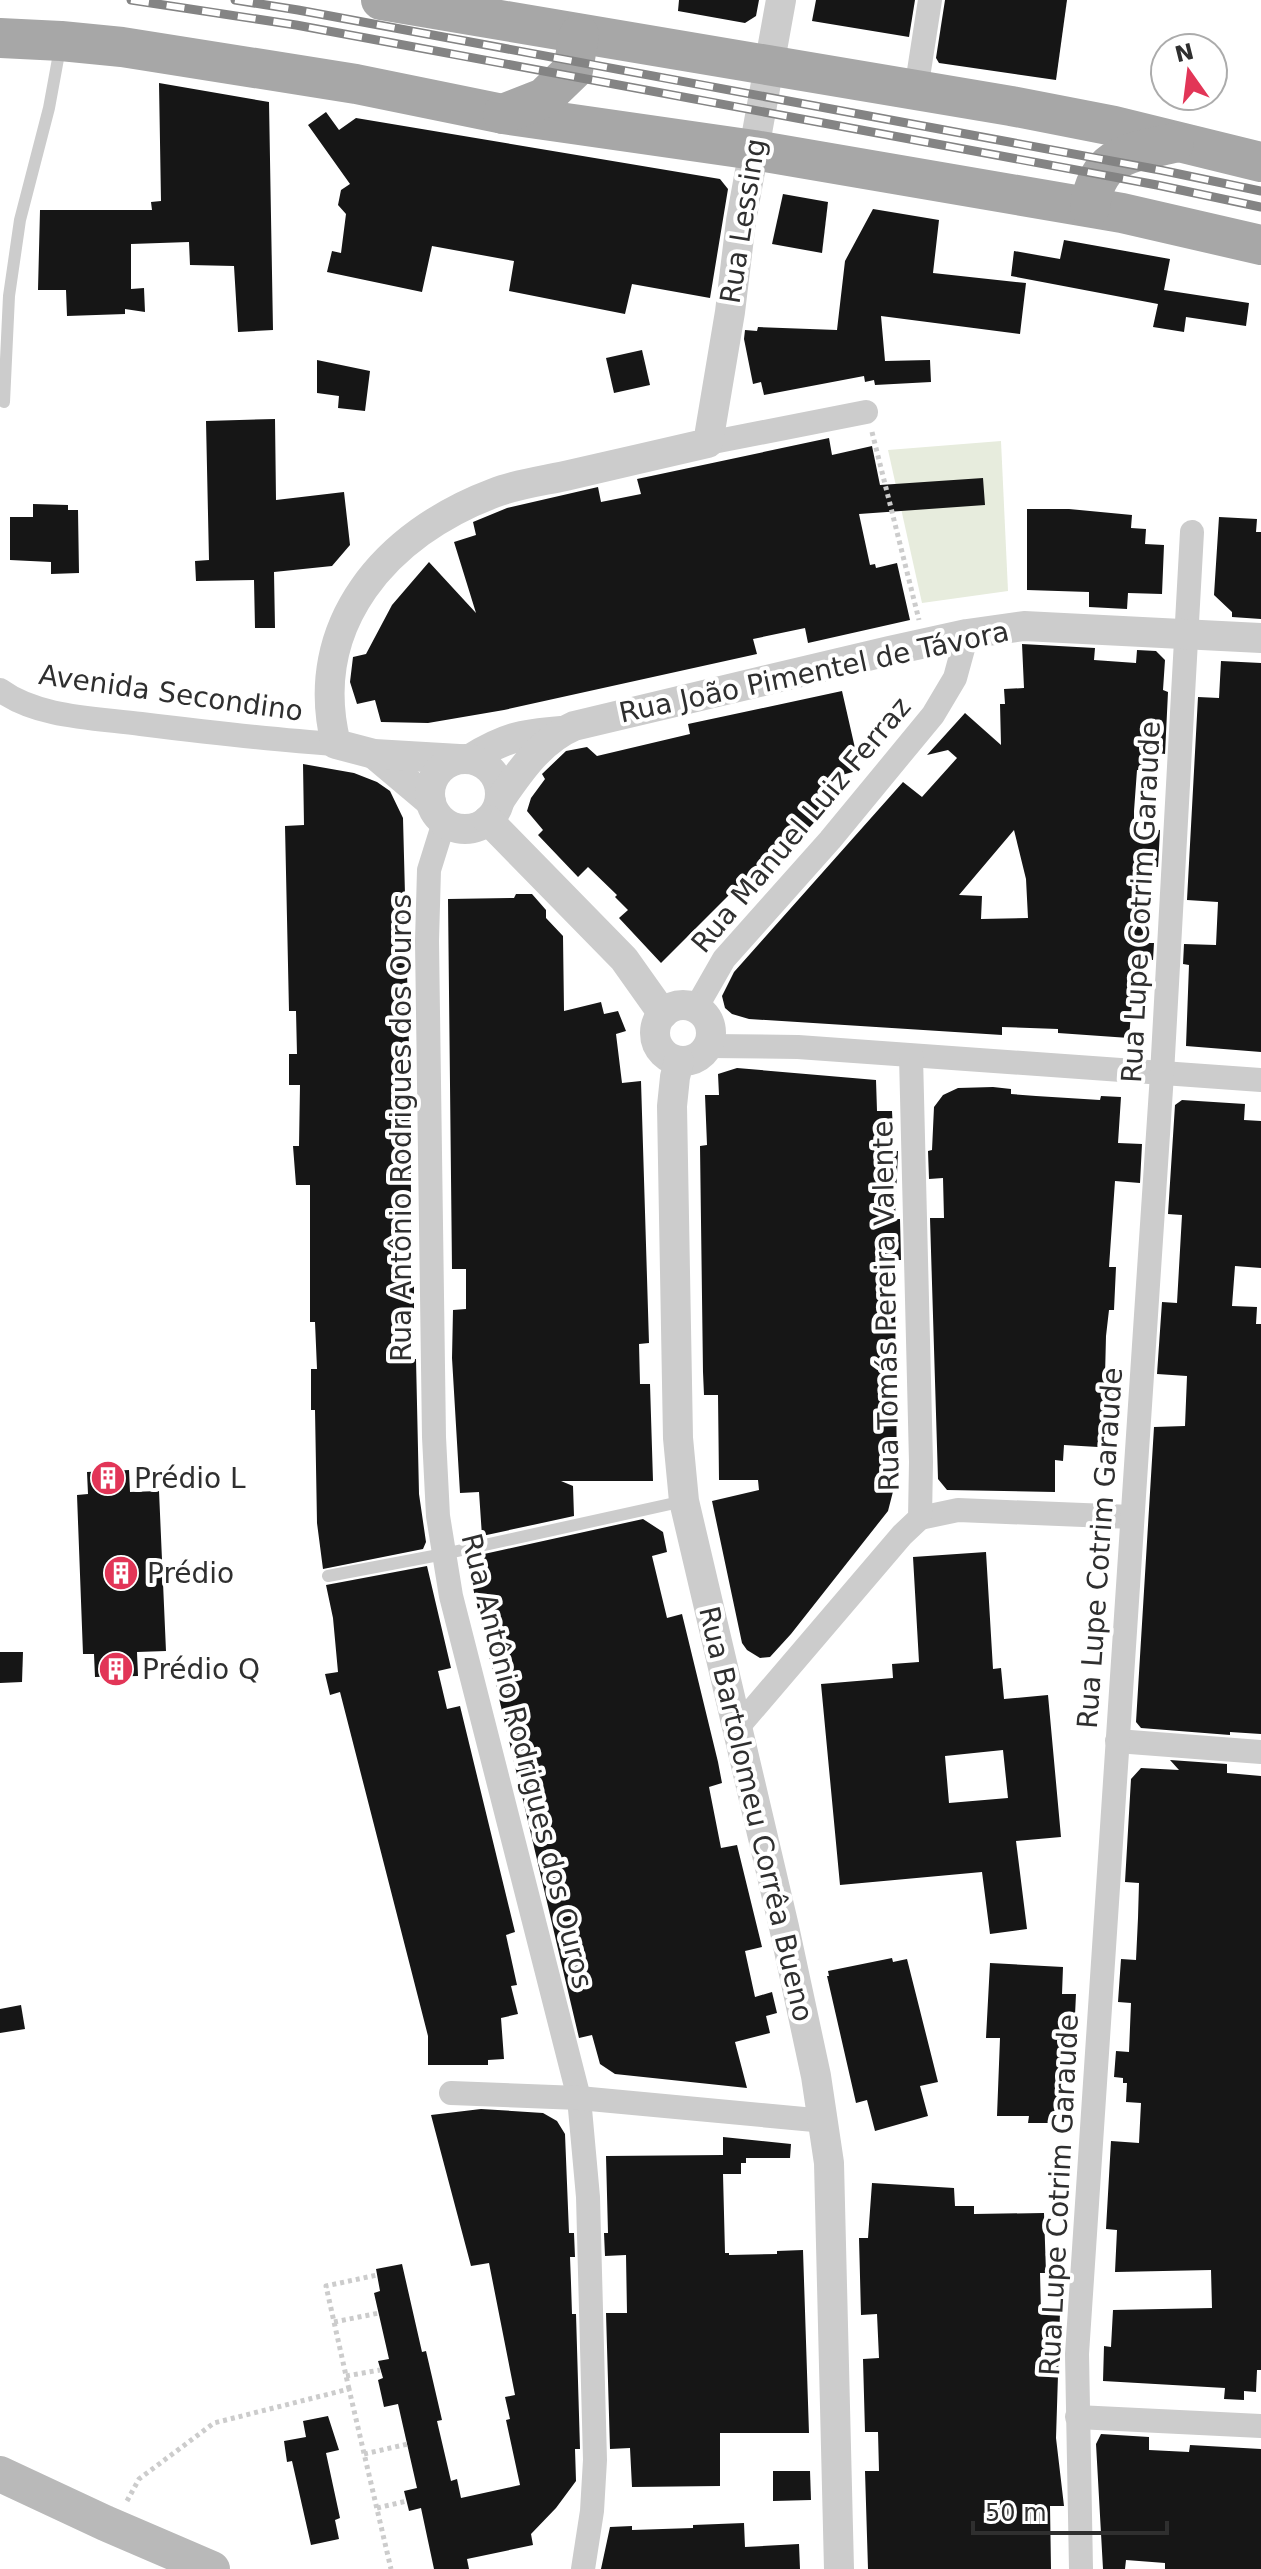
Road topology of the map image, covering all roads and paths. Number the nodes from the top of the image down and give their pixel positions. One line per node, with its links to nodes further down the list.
1 (381, 0): 4 (main road)
2 (781, 0): 8 (street, Rua Lessing)
3 (930, 0): 9 (street)
4 (482, 9): 5 (main road)
5 (579, 35): 8 (main road); 10 (main road)
6 (0, 38): 7 (main road)
7 (61, 41): 10 (main road); 16 (lane)
8 (769, 67): 9 (main road); 12 (street, Rua Lessing)
9 (916, 90): 11 (main road)
10 (503, 114): 12 (main road)
11 (1182, 142): 13 (main road); 14 (main road)
12 (754, 150): 14 (main road); 18 (street, Rua Lessing)
13 (1261, 162)
14 (1090, 207): 15 (main road)
15 (1261, 245)
16 (4, 402)
17 (866, 412): 18 (street); 23 (path)
18 (708, 443): 26 (street)
19 (1192, 532): 20 (street, Rua Lupe Cotrim Garaude)
20 (1185, 633): 21 (street, Rua João Pimentel de Távora); 22 (street, Rua João Pimentel de Távora); 36 (street, Rua Lupe Cotrim Garaude)
21 (967, 634): 23 (street, Rua João Pimentel de Távora); 31 (street, Rua Manuel Luiz Ferraz)
22 (1261, 638)
23 (925, 643): 25 (street, Rua João Pimentel de Távora)
24 (0, 690): 26 (street, Avenida Secondino)
25 (561, 731): 28 (street, Rua João Pimentel de Távora); 29 (street, Rua João Pimentel de Távora)
26 (336, 744): 27 (street)
27 (374, 754): 28 (street); 30 (street)
28 (464, 759): 29 (street); 30 (street)
29 (494, 810): 30 (street); 32 (street)
30 (437, 812): 41 (street, Rua Antônio Rodrigues dos Ouros)
31 (696, 1008): 32 (street); 33 (street)
32 (663, 1014): 35 (street)
33 (709, 1046): 34 (street); 35 (street)
34 (911, 1056): 36 (street); 40 (street, Rua Tomás Pereira Valente)
35 (679, 1061): 38 (street, Rua Bartolomeu Corrêa Bueno)
36 (1162, 1074): 37 (street); 39 (street, Rua Lupe Cotrim Garaude)
37 (1261, 1080)
38 (684, 1501): 41 (lane); 43 (street, Rua Bartolomeu Corrêa Bueno)
39 (1132, 1517): 40 (street); 44 (street, Rua Lupe Cotrim Garaude)
40 (920, 1518): 43 (street, Rua Tomás Pereira Valente)
41 (444, 1554): 42 (lane); 47 (street, Rua Antônio Rodrigues dos Ouros)
42 (328, 1576)
43 (738, 1727): 48 (street, Rua Bartolomeu Corrêa Bueno)
44 (1117, 1741): 45 (street); 55 (street, Rua Lupe Cotrim Garaude)
45 (1261, 1752)
46 (451, 2093): 47 (street)
47 (579, 2098): 48 (street); 65 (street, Rua Antônio Rodrigues dos Ouros)
48 (825, 2121): 66 (street, Rua Bartolomeu Corrêa Bueno)
49 (377, 2275): 51 (path)
50 (379, 2313): 51 (path)
51 (334, 2322): 53 (path)
52 (380, 2370): 53 (path)
53 (346, 2376): 54 (path)
54 (349, 2389): 58 (path); 62 (path)
55 (1077, 2417): 56 (street); 67 (street, Rua Lupe Cotrim Garaude)
56 (1261, 2426)
57 (408, 2444): 58 (path)
58 (364, 2454): 61 (path)
59 (0, 2474): 62 (main road)
60 (407, 2501): 61 (path)
61 (377, 2508): 64 (path)
62 (112, 2526): 63 (main road)
63 (212, 2569)
64 (391, 2569)
65 (583, 2569)
66 (839, 2569)
67 (1081, 2569)

